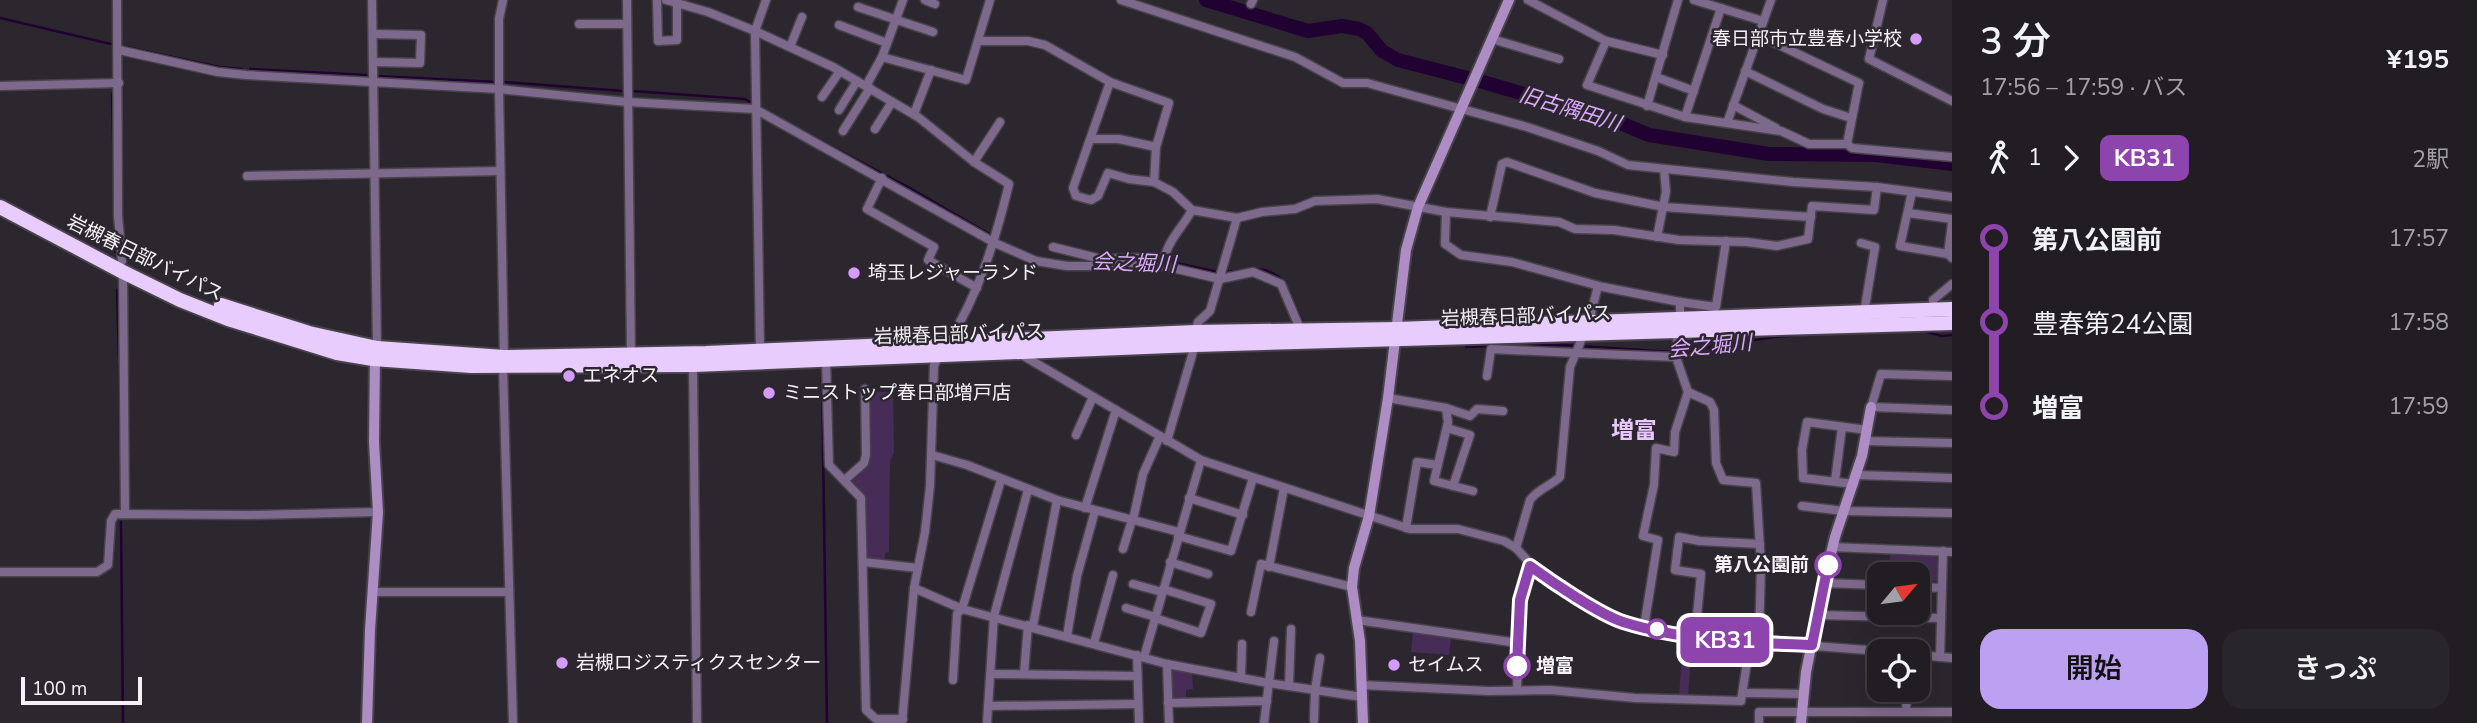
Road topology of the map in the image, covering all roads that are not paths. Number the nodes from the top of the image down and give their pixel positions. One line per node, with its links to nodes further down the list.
1 (117, 0): 37 (street)
2 (372, 0): 30 (street)
3 (503, 0): 52 (street)
4 (627, 0): 26 (street)
5 (657, 0): 18 (street)
6 (667, 0): 18 (street)
7 (766, 0): 28 (street)
8 (903, 0): 23 (street)
9 (925, 0): 19 (street)
10 (990, 0): 33 (street)
11 (1121, 0): 62 (street)
12 (1509, 0): 32 (street)
13 (1528, 0): 34 (street)
14 (1678, 0): 38 (street)
15 (1694, 0): 21 (street)
16 (1771, 0): 24 (street)
17 (1883, 0): 55 (street)
18 (677, 3): 28 (street)
19 (935, 4)
20 (858, 7): 23 (street)
21 (1721, 8): 24 (street); 53 (street)
22 (802, 17): 36 (street)
23 (895, 19): 29 (street); 35 (street)
24 (1763, 21): 31 (street)
25 (579, 24): 26 (street)
26 (627, 24): 56 (street)
27 (839, 25): 35 (street)
28 (755, 31): 36 (street); 60 (street)
29 (933, 32)
30 (373, 34): 41 (street); 41 (street)
31 (1758, 35): 44 (street); 65 (street)
32 (1492, 38): 40 (street); 62 (street)
33 (978, 41): 42 (street); 48 (street)
34 (1606, 41): 38 (street); 59 (street)
35 (887, 43): 39 (street)
36 (790, 47): 43 (street)
37 (118, 50): 47 (street); 49 (street)
38 (1663, 55): 45 (street)
39 (882, 57): 42 (street); 51 (street)
40 (1559, 59)
41 (373, 62): 47 (street)
42 (931, 70): 63 (street)
43 (840, 71): 46 (street); 54 (street)
44 (1745, 71): 58 (street); 65 (street)
45 (1656, 78): 53 (street); 59 (street)
46 (857, 81): 51 (street); 61 (street)
47 (373, 82): 52 (street); 78 (street)
48 (1110, 82): 71 (street); 73 (street)
49 (120, 83): 50 (street); 104 (street)
50 (0, 86)
51 (868, 87): 57 (street); 69 (street)
52 (499, 89): 56 (street); 77 (street)
53 (1694, 91): 64 (street)
54 (821, 97)
55 (1952, 101)
56 (627, 102): 60 (street); 125 (street)
57 (892, 102): 63 (street); 68 (street)
58 (1733, 105): 67 (street); 70 (street)
59 (1647, 106): 64 (street)
60 (754, 109): 80 (street); 120 (street)
61 (839, 110)
62 (1461, 110): 76 (street); 87 (street)
63 (914, 114): 75 (street)
64 (1685, 117): 67 (street)
65 (1851, 118): 72 (street)
66 (1000, 122): 75 (street)
67 (1727, 123): 70 (street)
68 (875, 128)
69 (843, 131)
70 (1781, 131): 72 (street)
71 (1091, 139): 73 (street); 81 (street)
72 (1847, 144): 74 (street)
73 (1156, 147): 81 (street)
74 (1952, 158)
75 (974, 162): 98 (street)
76 (1664, 169): 82 (street); 88 (street)
77 (500, 171): 78 (street); 127 (street)
78 (374, 173): 79 (street); 122 (street)
79 (247, 176)
80 (882, 178): 98 (street); 108 (street)
81 (1154, 182): 89 (street)
82 (1877, 187): 83 (street); 93 (street)
83 (1912, 192): 85 (street); 91 (street)
84 (0, 197): 104 (highway, 岩槻春日部バイパス)
85 (1952, 197)
86 (0, 207): 104 (highway, 岩槻春日部バイパス)
87 (1418, 207): 90 (street); 94 (street); 117 (street)
88 (1664, 207): 92 (street); 93 (street); 96 (street)
89 (1192, 210): 94 (street); 103 (street)
90 (1446, 212): 92 (street); 107 (street)
91 (1908, 213): 95 (street); 101 (street)
92 (1490, 217): 96 (street)
93 (1811, 217): 97 (street)
94 (1237, 218): 105 (street)
95 (1952, 221): 101 (street)
96 (1657, 237): 97 (street)
97 (1726, 241): 109 (street)
98 (995, 243): 102 (street); 108 (street)
99 (1861, 243): 112 (street)
100 (1053, 247): 102 (street)
101 (1950, 256)
102 (1094, 262): 103 (street)
103 (1164, 262): 105 (street)
104 (122, 267): 122 (highway, 岩槻春日部バイパス); 167 (street)
105 (1221, 274): 116 (street); 118 (street)
106 (1952, 284): 111 (street)
107 (1598, 286): 109 (street); 115 (street)
108 (977, 288): 119 (street)
109 (1680, 302): 114 (street)
110 (1952, 309): 111 (highway, 岩槻春日部バイパス)
111 (1934, 310): 112 (highway, 岩槻春日部バイパス)
112 (1864, 313): 114 (highway, 岩槻春日部バイパス)
113 (1952, 323): 114 (highway, 岩槻春日部バイパス)
114 (1679, 325): 115 (highway, 岩槻春日部バイパス); 124 (street)
115 (1586, 327): 117 (highway, 岩槻春日部バイパス); 123 (street)
116 (1301, 331): 117 (highway, 岩槻春日部バイパス); 118 (highway, 岩槻春日部バイパス)
117 (1397, 335): 118 (highway, 岩槻春日部バイパス); 134 (street)
118 (1195, 338): 119 (highway, 岩槻春日部バイパス); 121 (highway, 岩槻春日部バイパス); 144 (street)
119 (944, 349): 120 (highway, 岩槻春日部バイパス); 121 (highway, 岩槻春日部バイパス); 126 (highway, 岩槻春日部バイパス); 146 (street)
120 (760, 351): 125 (highway, 岩槻春日部バイパス)
121 (1016, 352): 133 (street)
122 (375, 353): 127 (highway, 岩槻春日部バイパス); 165 (street)
123 (1576, 353): 124 (street); 129 (street); 175 (street)
124 (1677, 353): 132 (street)
125 (631, 355): 127 (highway, 岩槻春日部バイパス)
126 (826, 359): 128 (highway, 岩槻春日部バイパス); 178 (street)
127 (504, 362): 128 (highway, 岩槻春日部バイパス); 194 (street)
128 (693, 365): 246 (street)
129 (1487, 376)
130 (1952, 376): 135 (street)
131 (865, 390): 149 (street)
132 (1689, 392): 173 (street); 205 (street)
133 (1093, 397): 137 (street); 142 (street)
134 (1388, 398): 136 (street); 169 (street)
135 (1871, 407): 138 (street); 143 (street)
136 (1446, 408): 139 (street); 141 (street)
137 (1116, 410): 144 (street); 162 (street)
138 (1952, 410)
139 (1503, 411)
140 (1842, 427): 143 (street); 154 (street); 154 (street)
141 (1447, 428): 148 (street); 155 (street)
142 (1076, 435)
143 (1866, 436): 145 (street); 152 (street)
144 (1164, 439): 147 (street); 170 (street)
145 (1952, 443)
146 (932, 455): 153 (street); 182 (street)
147 (1201, 460): 150 (street); 159 (street)
148 (1438, 465): 155 (street); 171 (street)
149 (847, 478)
150 (1254, 478): 156 (street); 168 (street)
151 (1952, 478): 152 (street)
152 (1855, 479): 154 (street); 164 (street)
153 (1001, 480): 157 (street); 197 (street)
154 (1835, 481)
155 (1453, 486): 158 (street)
156 (1284, 488): 169 (street); 181 (street)
157 (1028, 490): 160 (street); 199 (street)
158 (1473, 491)
159 (1189, 498): 168 (street); 172 (street)
160 (1057, 500): 162 (street); 204 (street)
161 (1802, 506): 164 (street)
162 (1085, 509): 163 (street)
163 (1095, 511): 170 (street); 207 (street)
164 (1844, 511): 166 (street); 174 (street)
165 (378, 512): 167 (street); 195 (street)
166 (1952, 513)
167 (125, 514): 183 (street)
168 (1242, 515): 172 (street)
169 (1368, 516): 171 (street); 189 (street)
170 (1132, 520): 172 (street); 176 (street)
171 (1406, 528): 175 (street)
172 (1179, 534): 179 (street)
173 (1759, 544): 208 (street); 210 (street)
174 (1832, 547): 177 (street); 186 (street)
175 (1516, 548): 180 (street)
176 (1124, 549)
177 (1947, 552): 192 (street)
178 (863, 562): 182 (street); 243 (street)
179 (1170, 562): 184 (street); 193 (street)
180 (1530, 566): 205 (street); 212 (street)
181 (1269, 567): 189 (street); 198 (street)
182 (918, 568): 190 (street)
183 (0, 572)
184 (1208, 574)
185 (1113, 575): 211 (street)
186 (1824, 583): 188 (street); 200 (street)
187 (1133, 584): 193 (street)
188 (1867, 585)
189 (1352, 587): 203 (street)
190 (914, 588): 197 (street); 243 (street)
191 (1930, 588): 192 (street)
192 (1942, 588): 202 (street)
193 (1163, 591): 201 (street); 201 (street)
194 (509, 592): 195 (street); 245 (street)
195 (372, 593): 244 (street)
196 (1126, 608): 201 (street)
197 (962, 609): 199 (street); 226 (street)
198 (1251, 612)
199 (994, 615): 204 (street); 222 (street)
200 (1818, 615): 202 (street); 214 (street)
201 (1155, 617): 216 (street)
202 (1941, 618): 218 (street)
203 (1356, 620): 212 (street); 231 (street)
204 (1031, 626): 207 (street); 223 (street)
205 (1644, 626): 208 (street)
206 (1291, 629): 228 (street)
207 (1067, 636): 211 (street)
208 (1695, 637): 210 (street)
209 (1274, 641): 227 (street)
210 (1755, 642): 214 (street); 232 (street)
211 (1094, 643): 216 (street)
212 (1518, 643): 230 (street)
213 (1242, 644): 225 (street)
214 (1812, 645): 215 (street); 233 (street)
215 (1867, 650)
216 (1141, 656): 221 (street); 224 (street)
217 (1930, 656): 218 (street)
218 (1940, 657): 220 (street)
219 (1320, 658): 229 (street)
220 (1952, 658)
221 (1167, 664): 225 (street); 236 (street)
222 (991, 674): 223 (street); 238 (street)
223 (1024, 674): 224 (street)
224 (1137, 676): 237 (street)
225 (1241, 678): 227 (street)
226 (953, 680)
227 (1268, 683): 228 (street); 234 (street)
228 (1289, 686): 229 (street)
229 (1315, 690): 231 (street); 242 (street)
230 (1517, 690): 231 (street); 232 (street)
231 (1362, 691): 251 (street)
232 (1743, 693): 233 (street)
233 (1804, 694): 241 (street)
234 (1266, 701): 236 (street); 250 (street)
235 (1906, 702): 239 (street)
236 (1168, 703): 249 (street)
237 (1138, 704): 238 (street); 248 (street)
238 (988, 706): 247 (street)
239 (1906, 711): 240 (street); 241 (street)
240 (1952, 712)
241 (1802, 717): 252 (street)
242 (1314, 720)
243 (902, 721)
244 (368, 723)
245 (513, 723)
246 (697, 723)
247 (987, 723)
248 (1139, 723)
249 (1169, 723)
250 (1264, 723)
251 (1363, 723)
252 (1759, 723)

